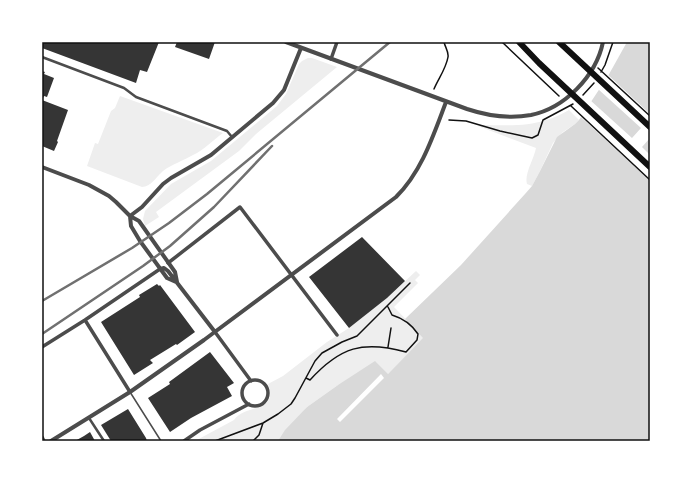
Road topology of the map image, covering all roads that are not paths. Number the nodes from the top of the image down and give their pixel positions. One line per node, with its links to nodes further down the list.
1 (286, 42): 7 (street)
2 (337, 42): 10 (street)
3 (520, 42): 15 (highway)
4 (559, 42): 8 (highway)
5 (563, 42): 8 (highway)
6 (603, 42): 11 (street)
7 (301, 48): 10 (street); 13 (street)
8 (569, 51): 12 (highway)
9 (42, 57): 13 (street)
10 (331, 59): 11 (street)
11 (446, 102): 19 (street)
12 (650, 127)
13 (232, 137): 16 (street)
14 (42, 166): 16 (street)
15 (650, 167)
16 (130, 216): 17 (street); 18 (street)
17 (168, 263): 19 (street); 20 (street)
18 (160, 269): 20 (street); 21 (street)
19 (291, 275): 22 (street); 23 (street)
20 (176, 282): 22 (street)
21 (85, 320): 24 (street); 26 (street)
22 (215, 332): 25 (street); 26 (street)
23 (337, 335)
24 (42, 347)
25 (251, 381): 27 (street); 27 (street)
26 (130, 392): 28 (street); 33 (lane)
27 (249, 404): 34 (street)
28 (89, 417): 31 (street); 32 (street)
29 (42, 437): 30 (street)
30 (44, 441)
31 (51, 441)
32 (104, 441)
33 (161, 441)
34 (184, 441)

